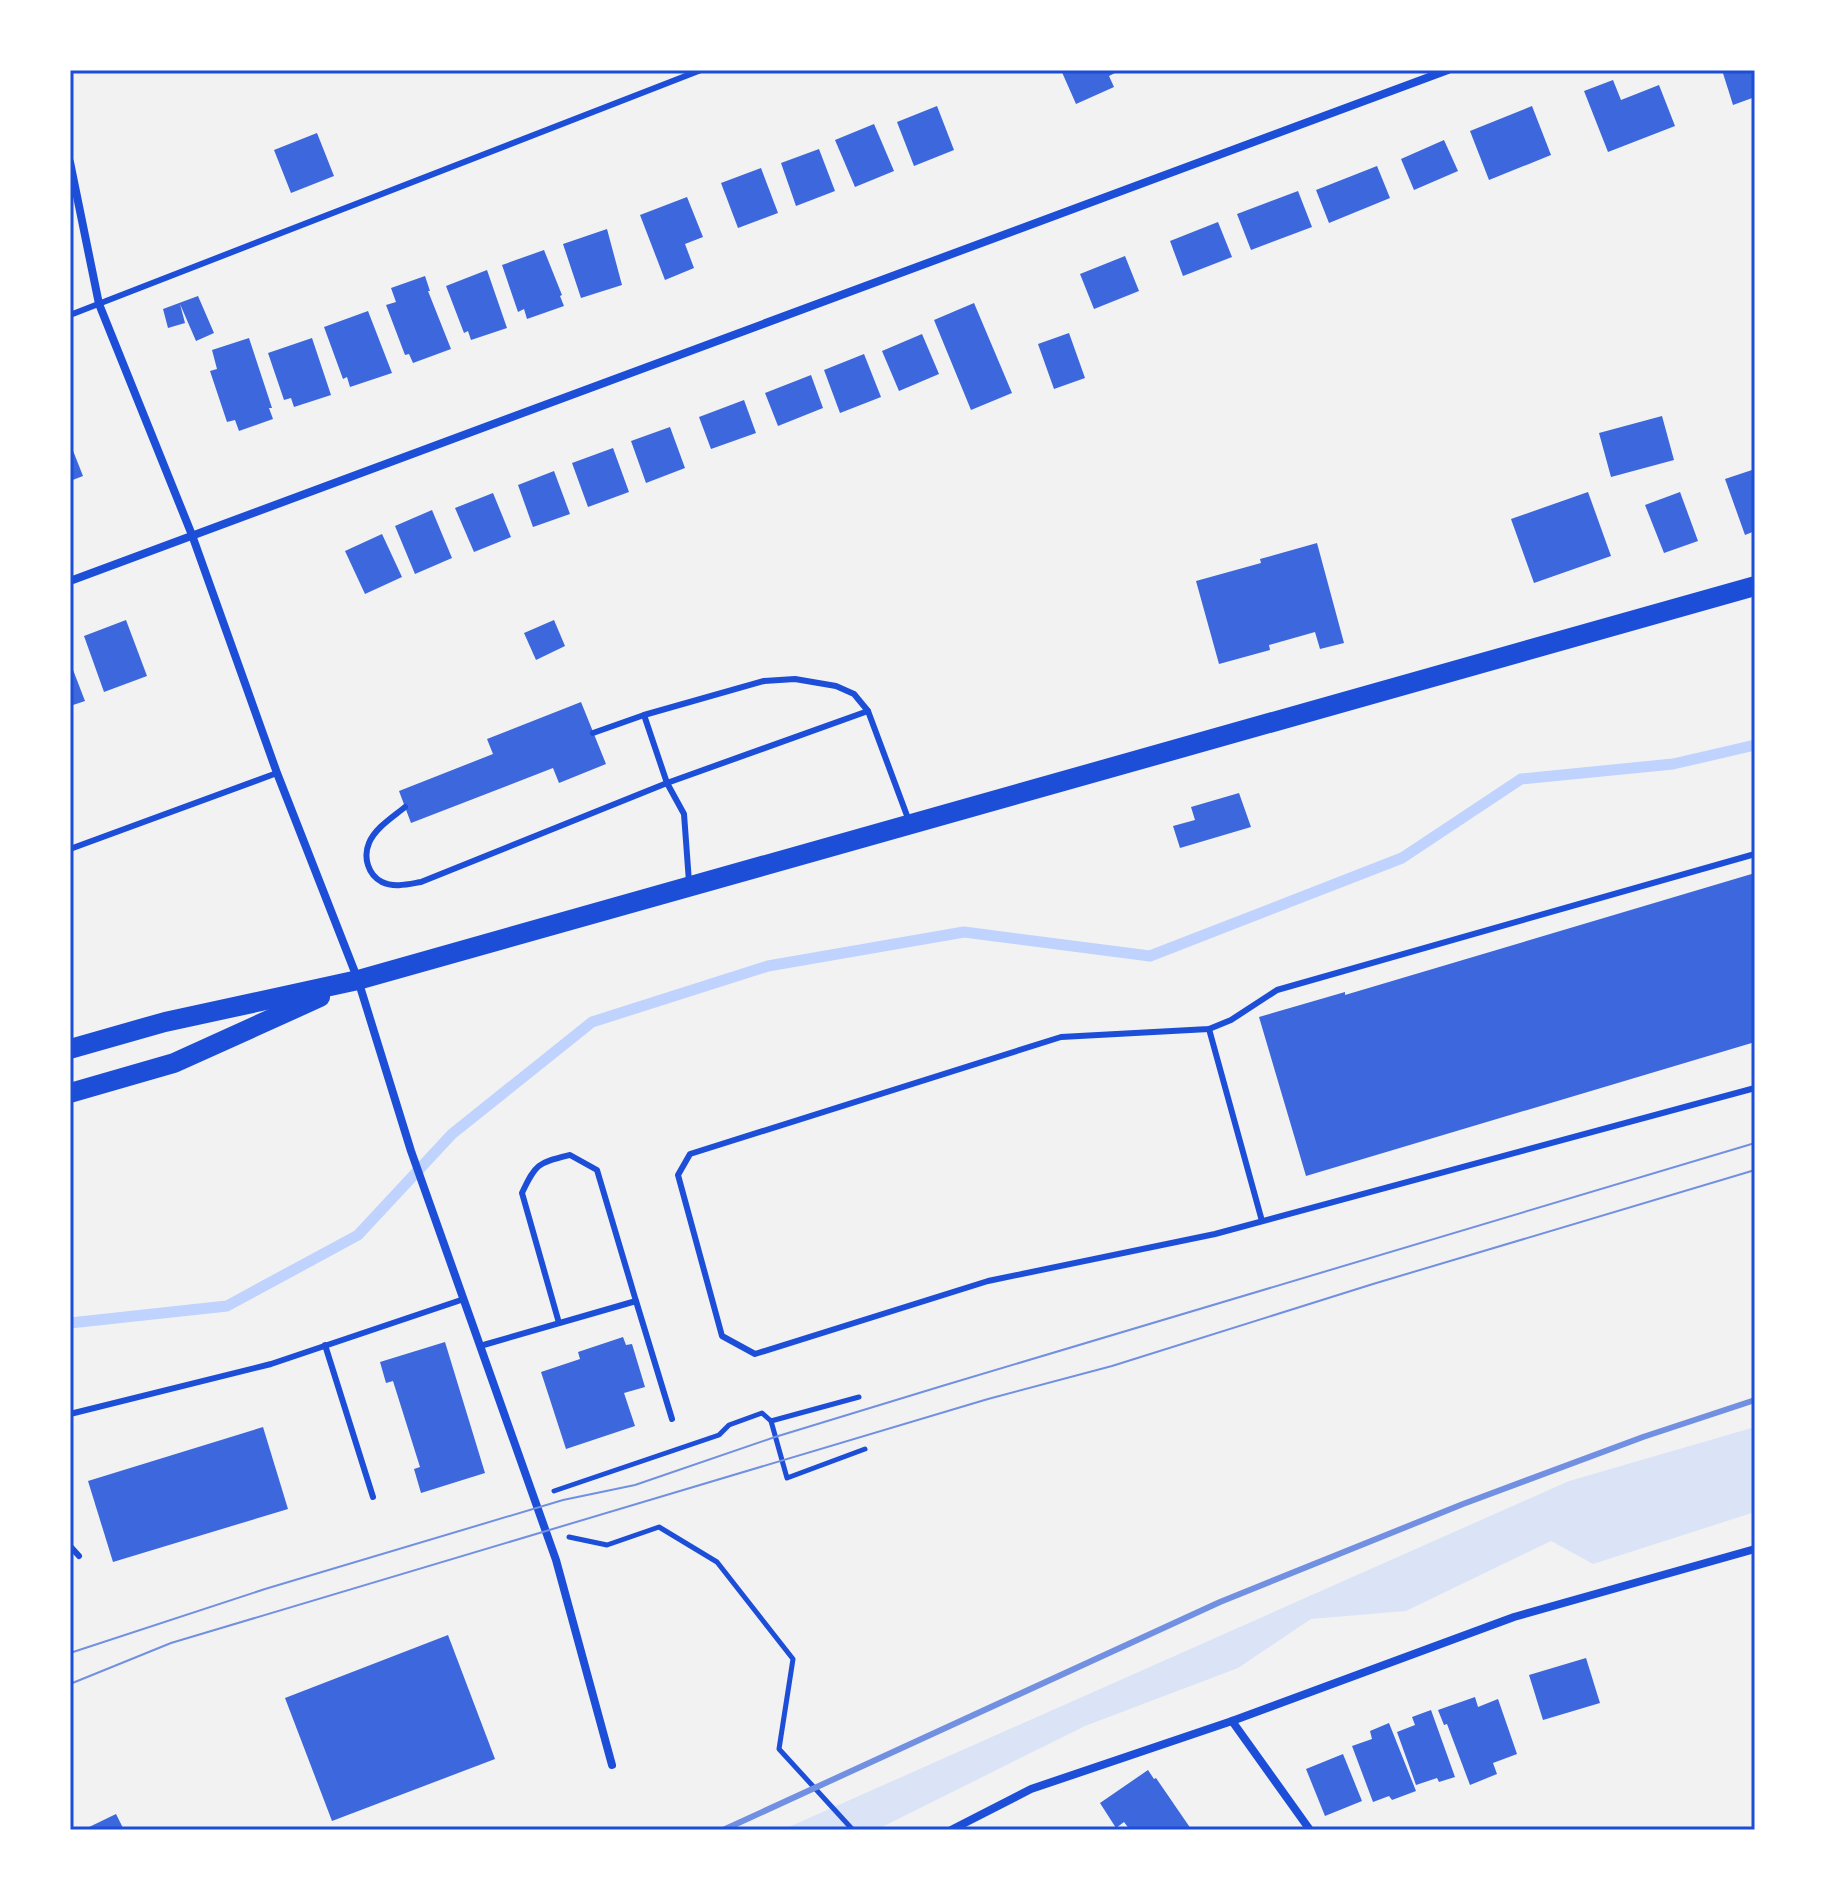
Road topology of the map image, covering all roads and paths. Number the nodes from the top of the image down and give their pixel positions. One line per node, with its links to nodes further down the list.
1 (701, 70): 4 (lane)
2 (1448, 70): 6 (street)
3 (70, 162): 4 (street)
4 (99, 304): 5 (lane); 6 (street)
5 (70, 315)
6 (192, 535): 7 (street); 12 (street)
7 (70, 581)
8 (1755, 586): 15 (main road)
9 (868, 711): 10 (lane); 13 (lane); 15 (lane)
10 (644, 715): 11 (lane); 13 (lane)
11 (593, 733)
12 (277, 773): 16 (lane); 19 (street)
13 (667, 783): 14 (lane); 18 (lane)
14 (405, 807)
15 (910, 824): 18 (main road)
16 (70, 849)
17 (1755, 854): 20 (lane)
18 (689, 885): 19 (main road)
19 (358, 980): 21 (main road); 23 (main road); 25 (street)
20 (1209, 1029): 24 (lane); 24 (lane)
21 (70, 1049)
22 (1755, 1088): 24 (lane)
23 (70, 1093)
24 (1262, 1221)
25 (464, 1299): 28 (lane); 29 (street)
26 (636, 1301): 27 (lane); 27 (lane); 32 (lane)
27 (559, 1323): 29 (lane)
28 (325, 1345): 31 (lane); 35 (lane)
29 (480, 1346): 36 (street)
30 (859, 1397): 33 (path)
31 (70, 1414)
32 (672, 1419)
33 (771, 1421): 34 (path); 36 (path)
34 (865, 1449)
35 (373, 1497)
36 (534, 1499): 42 (street)
37 (568, 1537): 43 (path)
38 (70, 1546): 40 (lane)
39 (1755, 1549): 41 (street)
40 (79, 1556)
41 (1232, 1721): 44 (street); 45 (street)
42 (612, 1765)
43 (853, 1830)
44 (951, 1830)
45 (1310, 1830)

